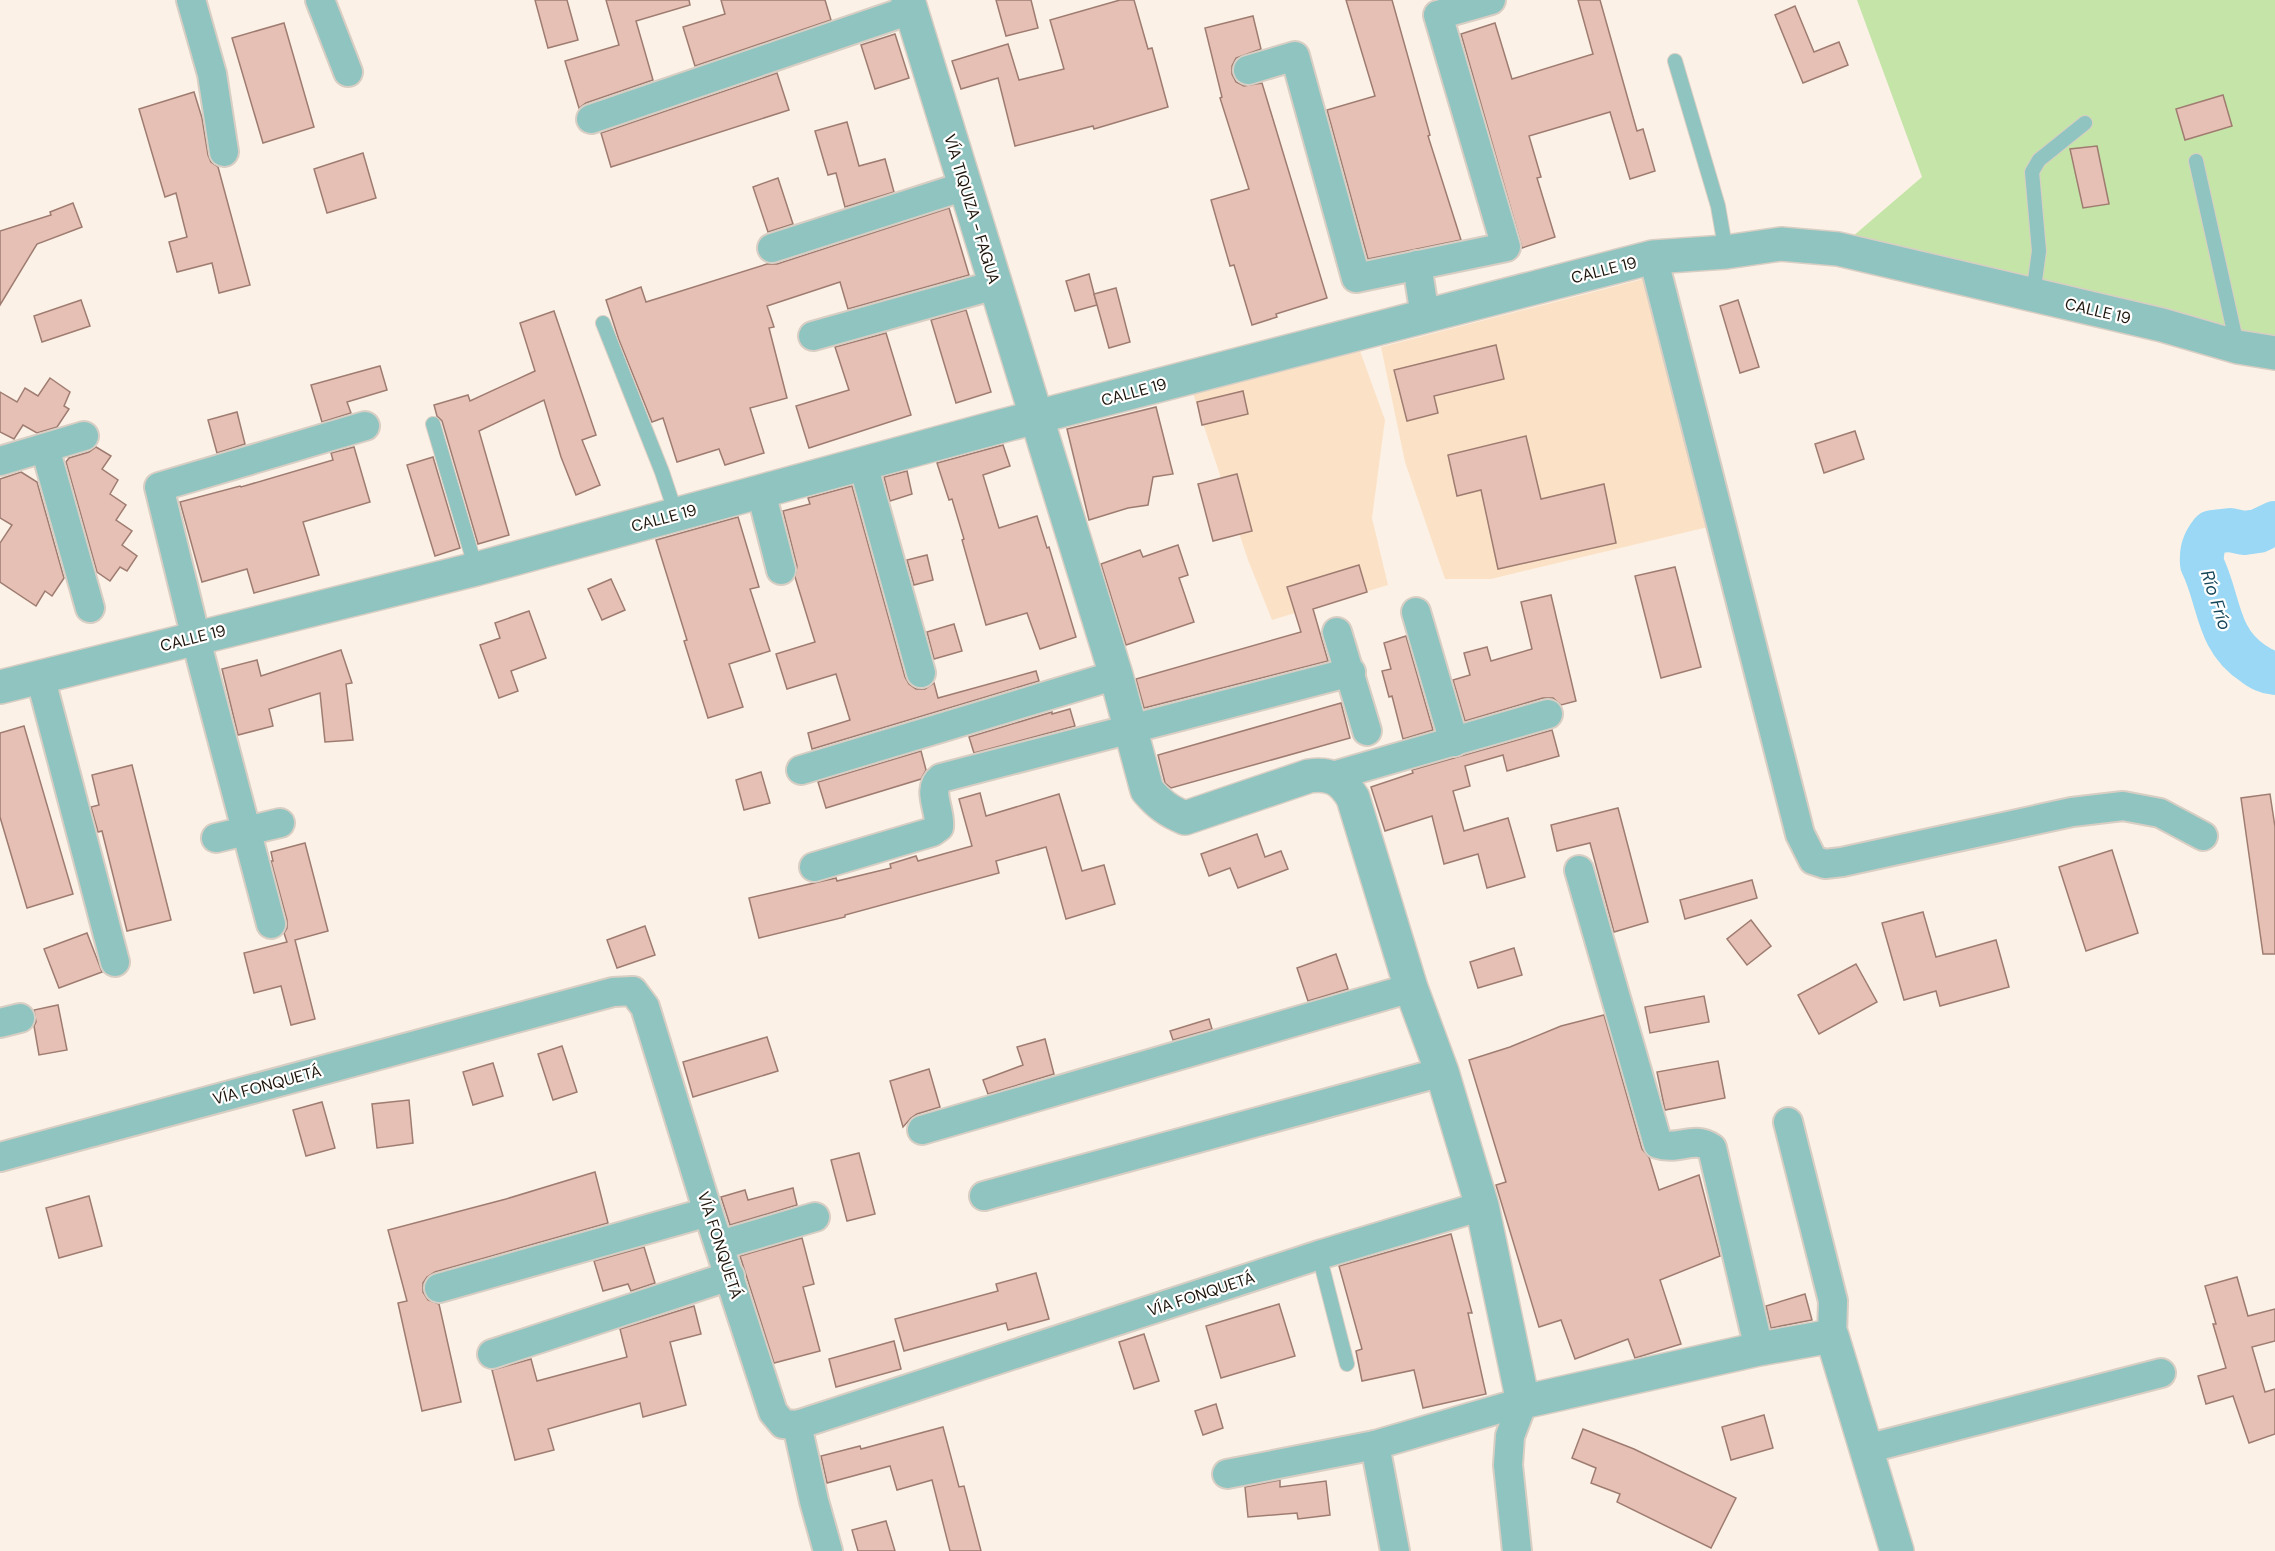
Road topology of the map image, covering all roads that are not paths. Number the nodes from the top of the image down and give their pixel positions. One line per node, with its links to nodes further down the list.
1 (191, 0): 10 (street)
2 (320, 0): 7 (street)
3 (1491, 0): 16 (street)
4 (909, 5): 8 (street); 12 (street, VÍA TIQUIZA - FAGUA)
5 (1675, 61): 14 (lane)
6 (1248, 70): 16 (street)
7 (348, 72)
8 (591, 119)
9 (2085, 123): 18 (lane)
10 (224, 152)
11 (2196, 161): 22 (lane)
12 (965, 186): 13 (street); 17 (street, VÍA TIQUIZA - FAGUA)
13 (772, 248)
14 (1726, 252): 15 (street, CALLE 19); 18 (street, CALLE 19)
15 (1653, 258): 19 (street, CALLE 19); 52 (street)
16 (1417, 265): 19 (street)
17 (996, 285): 21 (street); 24 (street, VÍA TIQUIZA - FAGUA)
18 (2033, 295): 22 (street, CALLE 19)
19 (1425, 316): 24 (street, CALLE 19)
20 (603, 323): 32 (lane)
21 (813, 336)
22 (2238, 347): 23 (street, CALLE 19)
23 (2275, 353)
24 (1036, 417): 30 (street, CALLE 19); 41 (street, VÍA TIQUIZA - FAGUA)
25 (433, 424): 33 (lane)
26 (365, 426): 38 (street)
27 (84, 436): 28 (street)
28 (45, 448): 29 (street); 35 (street)
29 (0, 461)
30 (863, 464): 31 (street, CALLE 19); 40 (street)
31 (761, 492): 32 (street, CALLE 19); 34 (street)
32 (676, 514): 33 (street, CALLE 19)
33 (476, 569): 38 (street, CALLE 19)
34 (781, 570)
35 (90, 608)
36 (1416, 612): 47 (street)
37 (1337, 632): 39 (street)
38 (195, 637): 42 (street, CALLE 19); 51 (street)
39 (1351, 672): 45 (street); 46 (street)
40 (921, 673)
41 (1116, 675): 45 (street, VÍA TIQUIZA - FAGUA); 48 (street)
42 (40, 676): 43 (street, CALLE 19); 57 (street)
43 (0, 687)
44 (1548, 714): 47 (street)
45 (1132, 730): 49 (street, VÍA TIQUIZA - FAGUA); 54 (street)
46 (1367, 731)
47 (1454, 742): 49 (street)
48 (801, 770)
49 (1333, 776): 58 (street)
50 (280, 823): 51 (street)
51 (246, 830): 53 (street); 56 (street)
52 (2203, 836)
53 (216, 838)
54 (814, 867)
55 (1579, 870): 72 (street)
56 (271, 924)
57 (115, 962)
58 (1412, 988): 59 (street); 61 (street)
59 (1442, 1072): 63 (street); 64 (street)
60 (1788, 1122): 71 (street)
61 (922, 1130)
62 (0, 1157): 65 (street, VÍA FONQUETÁ)
63 (984, 1196)
64 (1482, 1206): 68 (street, VÍA FONQUETÁ); 76 (street)
65 (708, 1212): 67 (street, VÍA FONQUETÁ); 70 (street)
66 (815, 1217): 67 (street)
67 (720, 1245): 69 (street, VÍA FONQUETÁ)
68 (1319, 1256): 74 (lane); 77 (street, VÍA FONQUETÁ)
69 (730, 1276): 73 (street); 77 (street, VÍA FONQUETÁ)
70 (439, 1288)
71 (1832, 1336): 72 (street); 79 (street)
72 (1759, 1349): 76 (street)
73 (492, 1354)
74 (1347, 1364)
75 (2161, 1373): 79 (street)
76 (1523, 1402): 78 (street); 83 (street)
77 (797, 1425): 81 (street)
78 (1375, 1445): 80 (street); 82 (street)
79 (1866, 1449): 84 (street)
80 (1227, 1474)
81 (828, 1551)
82 (1395, 1551)
83 (1517, 1551)
84 (1897, 1551)

